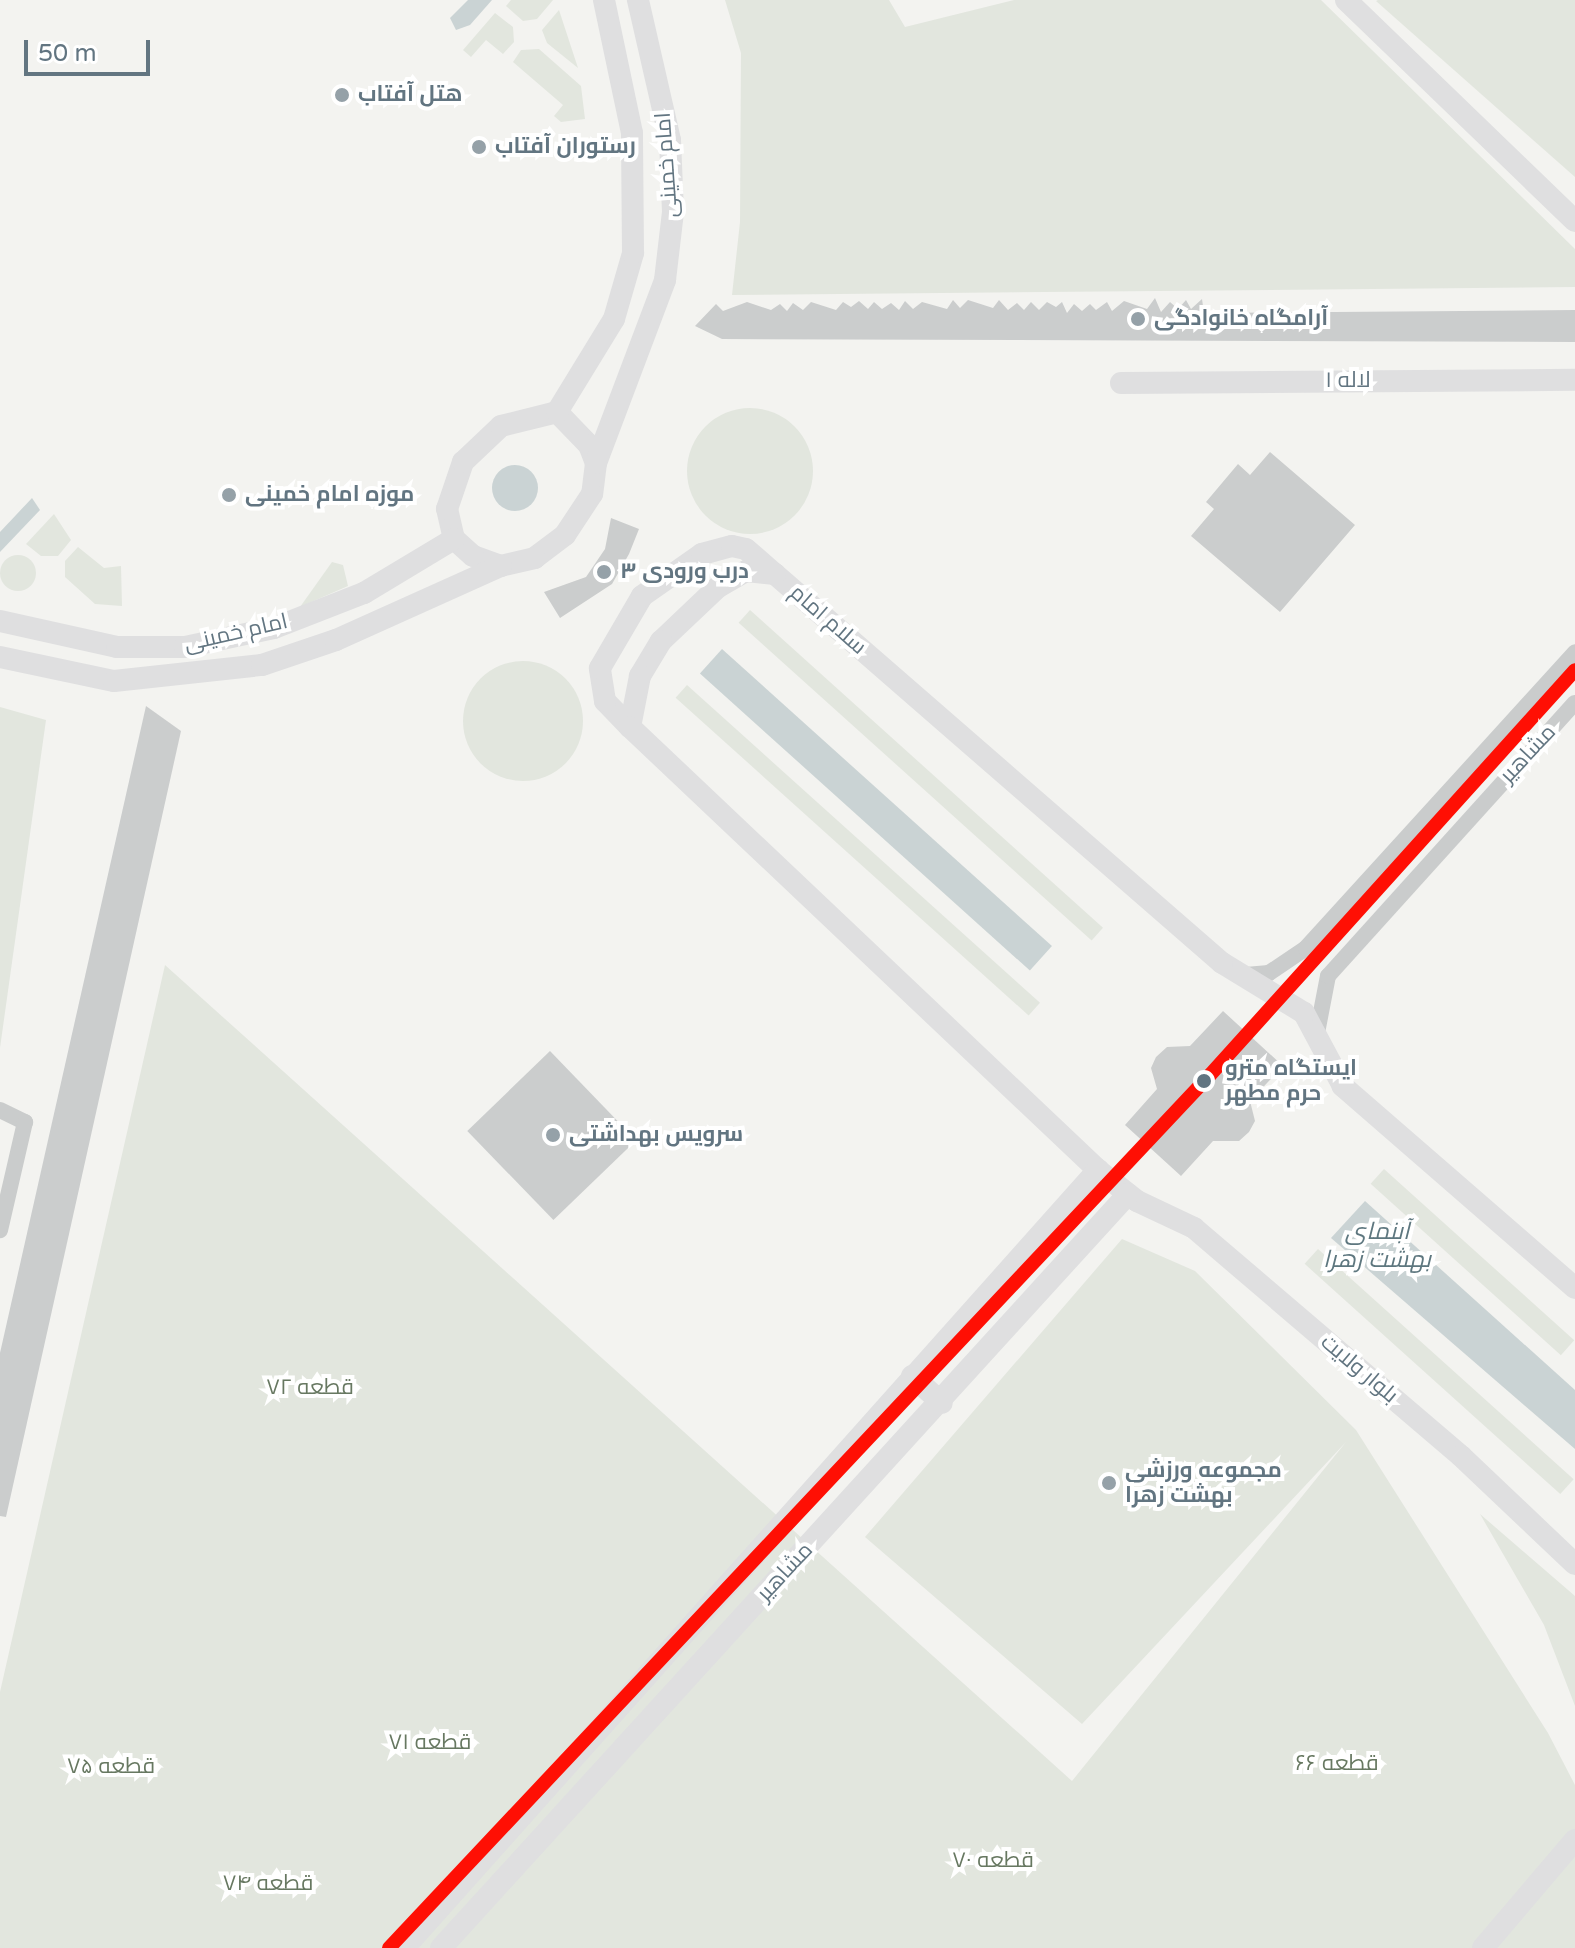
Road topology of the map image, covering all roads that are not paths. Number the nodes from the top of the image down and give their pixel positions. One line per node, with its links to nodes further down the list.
1 (604, 0): 7 (street, امام خمینی)
2 (638, 0): 8 (street, امام خمینی)
3 (1346, 0): 4 (street)
4 (1575, 221)
5 (1575, 380): 6 (street, لاله ۱)
6 (1121, 383)
7 (557, 412): 8 (street); 9 (street)
8 (596, 463): 10 (street)
9 (454, 539): 10 (street); 12 (street, امام خمینی)
10 (501, 566): 14 (street, امام خمینی)
11 (775, 574): 16 (street, سلام امام); 16 (street); 17 (street, سلام امام)
12 (0, 621)
13 (1575, 652): 17 (street, مشاهیر)
14 (0, 657)
15 (1575, 703): 18 (street, مشاهیر)
16 (630, 727): 20 (street)
17 (1246, 975): 18 (street, سلام امام)
18 (1317, 1033): 23 (street, سلام امام)
19 (0, 1110): 22 (street)
20 (1098, 1170): 21 (street); 24 (street, مشاهیر)
21 (1128, 1194): 25 (street, مشاهیر); 26 (street, بلوار ولایت)
22 (0, 1230)
23 (1575, 1288)
24 (912, 1376): 25 (street); 28 (street, مشاهیر)
25 (942, 1403): 29 (street, مشاهیر)
26 (1575, 1564)
27 (1575, 1840): 30 (street)
28 (404, 1948)
29 (441, 1948)
30 (1483, 1948)

